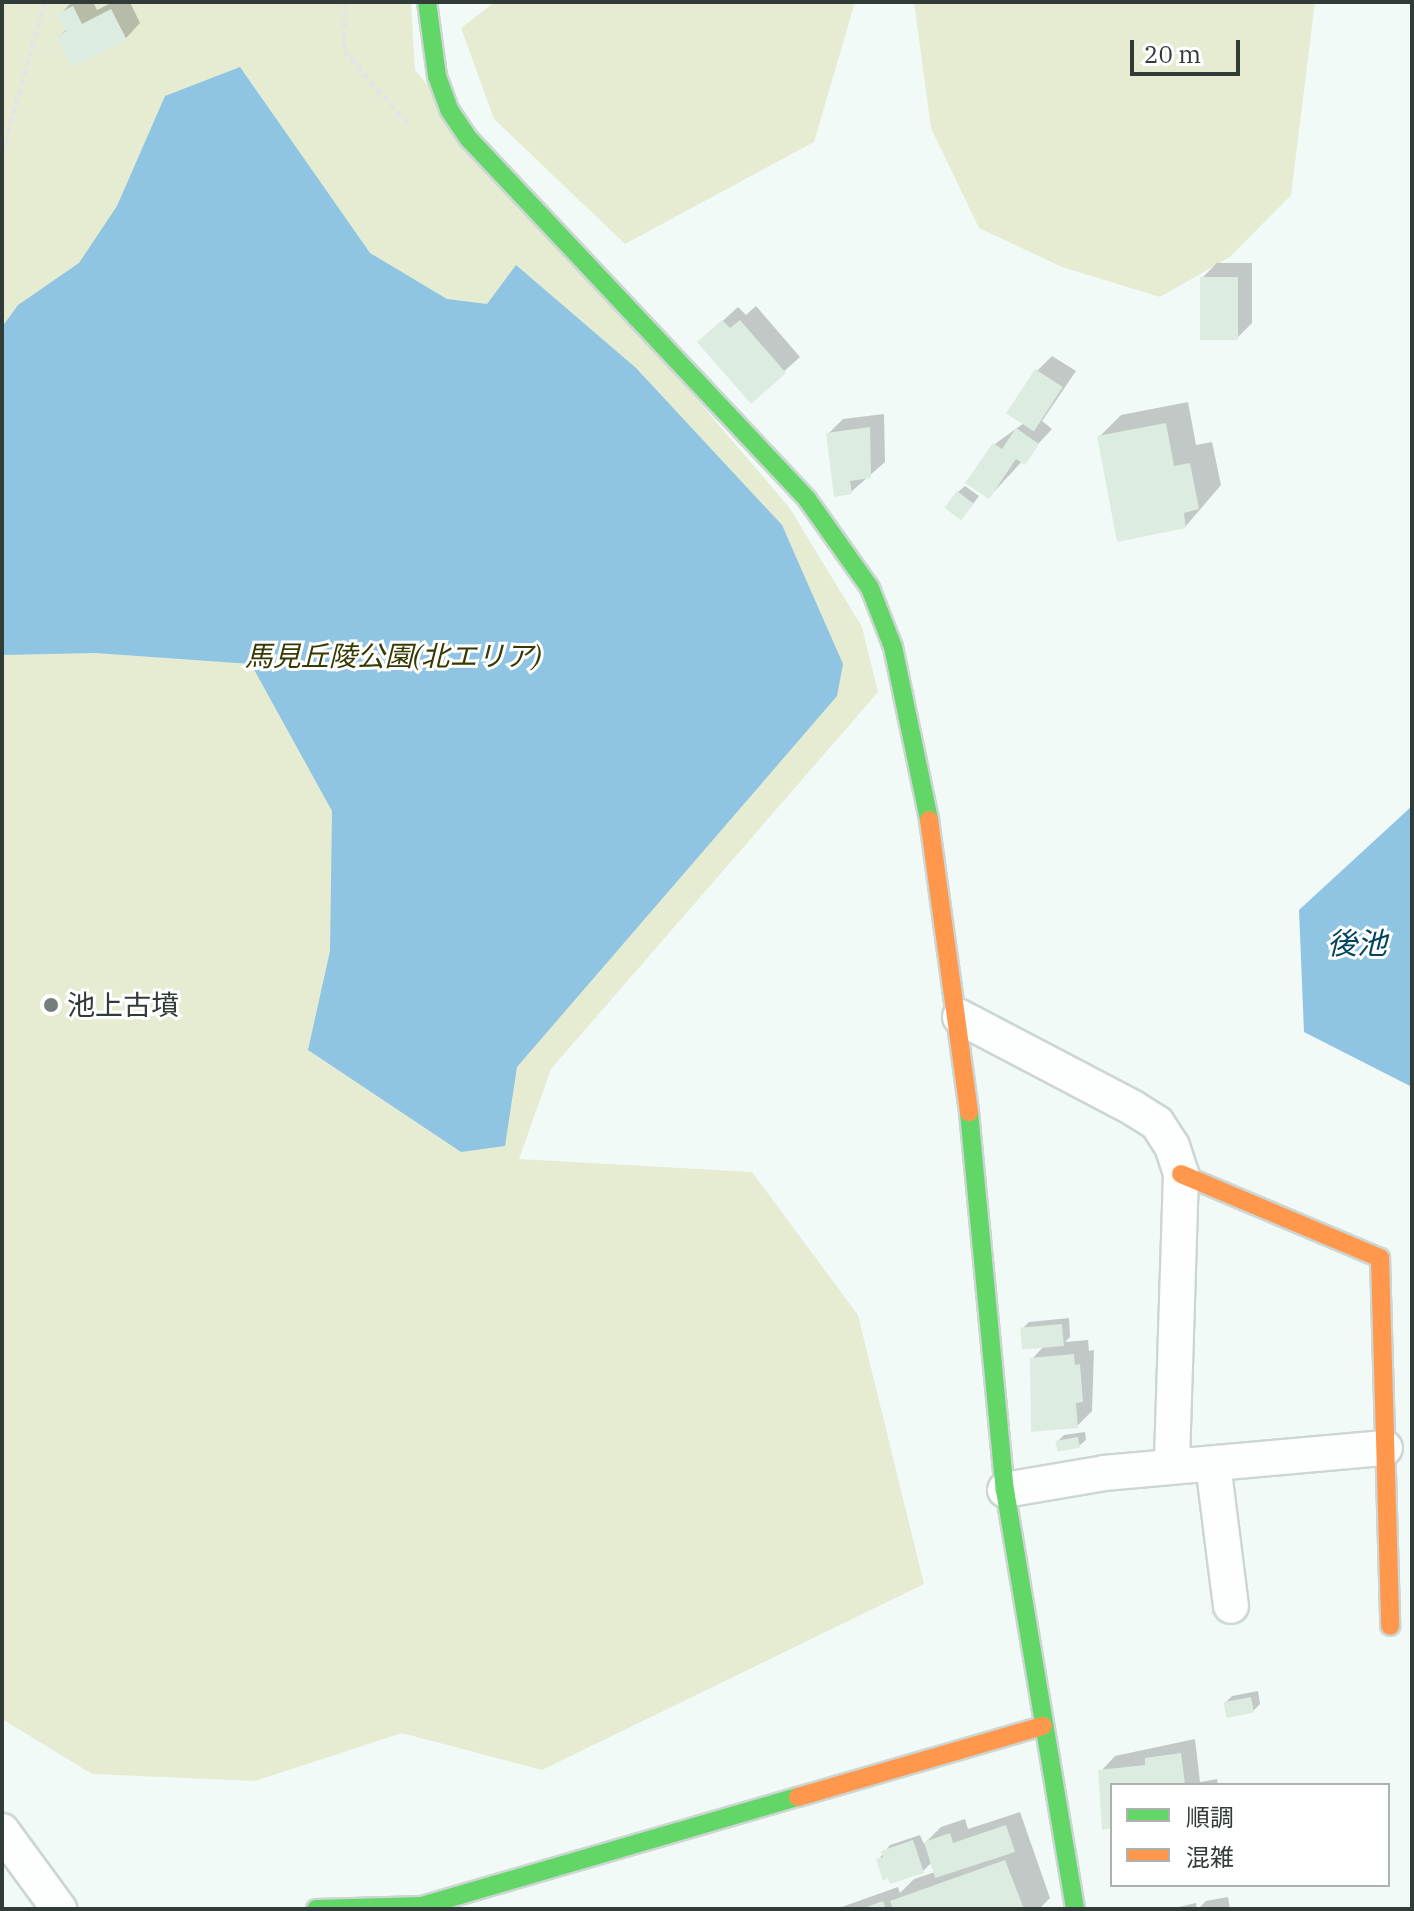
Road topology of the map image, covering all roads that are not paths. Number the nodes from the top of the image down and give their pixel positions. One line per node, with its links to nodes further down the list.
1 (427, 2): 2 (street)
2 (960, 1017): 3 (street); 7 (street)
3 (1181, 1174): 4 (street); 6 (street)
4 (1385, 1448): 5 (street); 9 (street)
5 (1213, 1464): 6 (street); 8 (street)
6 (1172, 1467): 7 (street)
7 (1005, 1490): 10 (street)
8 (1231, 1606)
9 (1390, 1626)
10 (1043, 1726): 12 (street); 15 (street)
11 (2, 1831): 13 (street)
12 (422, 1907): 14 (street)
13 (59, 1909)
14 (316, 1909)
15 (1075, 1909)

